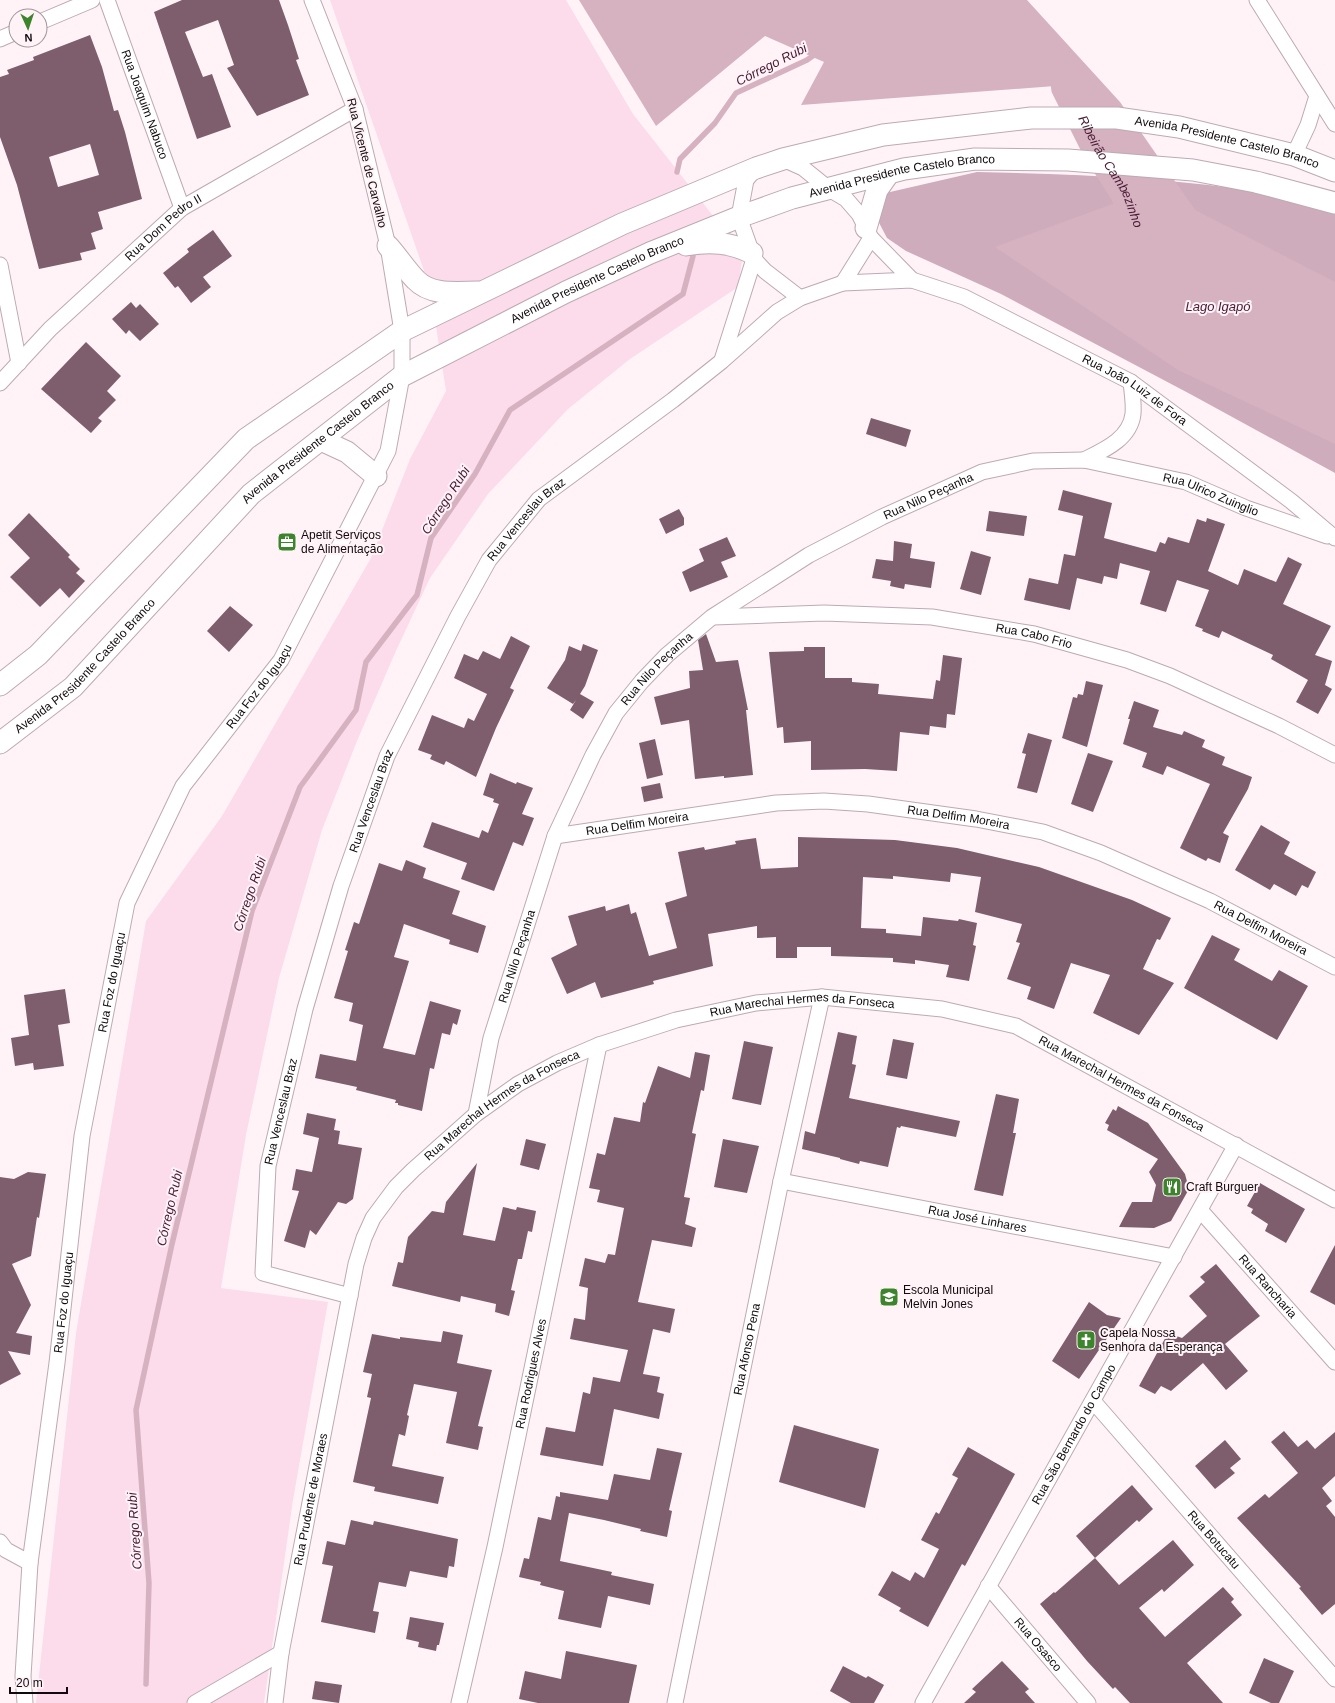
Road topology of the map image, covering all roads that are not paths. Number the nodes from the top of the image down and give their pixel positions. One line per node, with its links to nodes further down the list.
1 (92, 0): 5 (street)
2 (107, 0): 16 (street, Rua Joaquim Nabuco)
3 (312, 0): 7 (street, Rua Vicente de Carvalho)
4 (1257, 0): 6 (street)
5 (48, 19)
6 (1317, 96): 8 (street); 9 (street)
7 (355, 109): 16 (street, Rua Dom Pedro II); 19 (street, Rua Vicente de Carvalho)
8 (1335, 124)
9 (1294, 155): 10 (main road, Avenida Presidente Castelo Branco); 12 (main road, Avenida Presidente Castelo Branco)
10 (783, 159): 11 (main road, Avenida Presidente Castelo Branco); 14 (street)
11 (756, 168): 17 (street); 25 (main road, Avenida Presidente Castelo Branco)
12 (1335, 171)
13 (890, 173): 14 (main road, Avenida Presidente Castelo Branco); 15 (main road, Avenida Presidente Castelo Branco); 18 (main road)
14 (829, 189): 17 (main road, Avenida Presidente Castelo Branco); 18 (street)
15 (1335, 203)
16 (182, 208): 29 (street, Rua Dom Pedro II)
17 (739, 216): 20 (main road, Avenida Presidente Castelo Branco); 21 (street)
18 (868, 233): 23 (street, Rua João Luiz de Fora); 24 (street)
19 (388, 246): 25 (main road); 27 (street, Rua Vicente de Carvalho)
20 (650, 253): 21 (main road); 30 (main road, Avenida Presidente Castelo Branco)
21 (753, 256): 26 (street); 28 (street)
22 (0, 265): 29 (street)
23 (912, 280): 24 (street, Rua João Luiz de Fora); 31 (street, Rua João Luiz de Fora)
24 (843, 283): 26 (street)
25 (483, 292): 27 (main road, Avenida Presidente Castelo Branco)
26 (800, 298): 28 (street, Rua Venceslau Braz)
27 (402, 331): 30 (street, Rua Foz do Iguaçu); 38 (main road, Avenida Presidente Castelo Branco)
28 (722, 360): 51 (street, Rua Venceslau Braz)
29 (19, 363): 32 (street, Rua Dom Pedro II)
30 (402, 376): 33 (main road, Avenida Presidente Castelo Branco); 35 (street, Rua Foz do Iguaçu)
31 (1131, 382): 34 (street); 36 (street, Rua João Luiz de Fora)
32 (0, 383)
33 (321, 440): 35 (main road); 39 (main road, Avenida Presidente Castelo Branco)
34 (1084, 460): 36 (street, Rua Ulrico Zuinglio); 37 (street, Rua Nilo Peçanha)
35 (376, 476): 55 (street, Rua Foz do Iguaçu)
36 (1335, 538)
37 (712, 617): 40 (street, Rua Cabo Frio); 41 (street, Rua Nilo Peçanha)
38 (0, 685)
39 (0, 743)
40 (1335, 755)
41 (555, 836): 42 (street, Rua Delfim Moreira); 45 (street, Rua Nilo Peçanha)
42 (1335, 967)
43 (822, 997): 44 (street, Rua Marechal Hermes da Fonseca); 46 (street, Rua Marechal Hermes da Fonseca); 47 (street, Rua Afonso Pena)
44 (599, 1045): 45 (street, Rua Marechal Hermes da Fonseca); 62 (street, Rua Rodrigues Alves)
45 (476, 1114): 51 (street, Rua Marechal Hermes da Fonseca)
46 (1236, 1145): 48 (street, Rua Marechal Hermes da Fonseca); 49 (street, Rua São Bernardo do Campo)
47 (781, 1181): 50 (street, Rua José Linhares); 63 (street, Rua Afonso Pena)
48 (1335, 1200)
49 (1200, 1210): 50 (street, Rua São Bernardo do Campo); 52 (street, Rua Rancharia)
50 (1174, 1257): 53 (street, Rua São Bernardo do Campo)
51 (350, 1296): 57 (street, Rua Prudente de Moraes)
52 (1335, 1362)
53 (1093, 1401): 56 (street, Rua São Bernardo do Campo); 58 (street, Rua Botucatu)
54 (0, 1542): 55 (street)
55 (30, 1563): 59 (street, Rua Foz do Iguaçu)
56 (988, 1586): 64 (street, Rua São Bernardo do Campo); 65 (street, Rua Osasco)
57 (281, 1653): 60 (street); 61 (street, Rua Prudente de Moraes)
58 (1335, 1679)
59 (25, 1703)
60 (195, 1703)
61 (275, 1703)
62 (459, 1703)
63 (675, 1703)
64 (922, 1703)
65 (1088, 1703)

